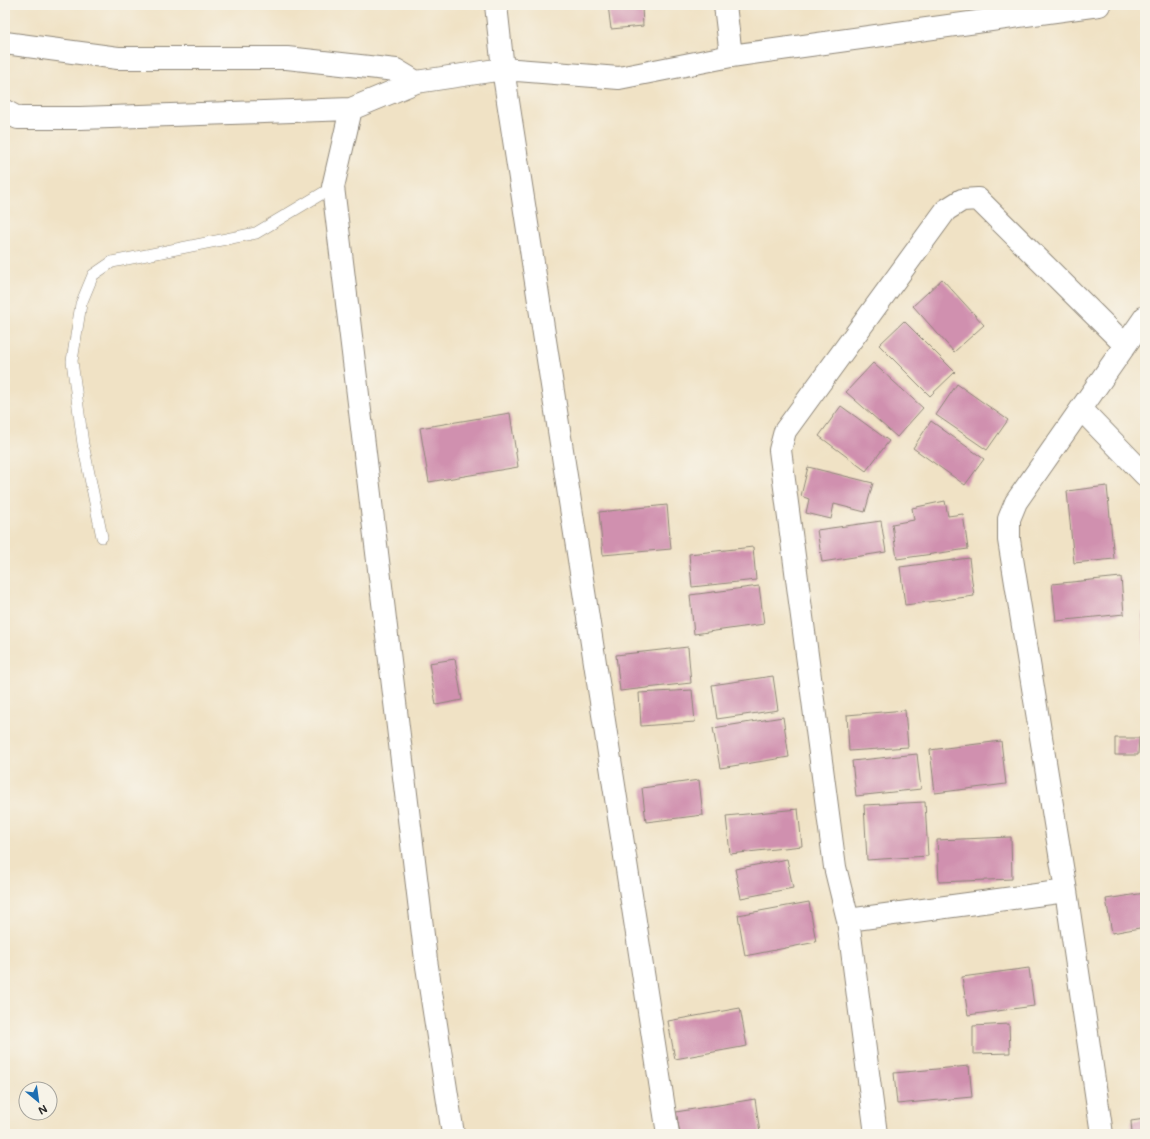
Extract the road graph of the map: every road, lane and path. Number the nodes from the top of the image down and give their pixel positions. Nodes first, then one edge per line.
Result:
1 (496, 5) edge
2 (725, 5) edge
3 (1099, 5) edge
4 (968, 13) edge
5 (5, 43) edge
6 (731, 56) junction
7 (503, 68) junction
8 (416, 82) junction
9 (351, 109) junction
10 (5, 111) edge
11 (333, 187) junction
12 (1145, 318) edge
13 (1125, 345) junction
14 (1081, 409) junction
15 (1145, 475) edge
16 (102, 537) dead end
17 (1066, 891) junction
18 (848, 920) junction
19 (453, 1134) edge
20 (668, 1134) edge
21 (876, 1134) edge
22 (1102, 1134) edge

1 - 7 street
2 - 6 street
3 - 4 street
4 - 6 street
5 - 8 street
6 - 7 street
7 - 8 street
7 - 20 street
8 - 9 street
9 - 10 street
9 - 11 street
11 - 16 lane
11 - 19 street
12 - 13 street
13 - 14 street
13 - 18 street
14 - 15 street
14 - 17 street
17 - 18 street
17 - 22 street
18 - 21 street

